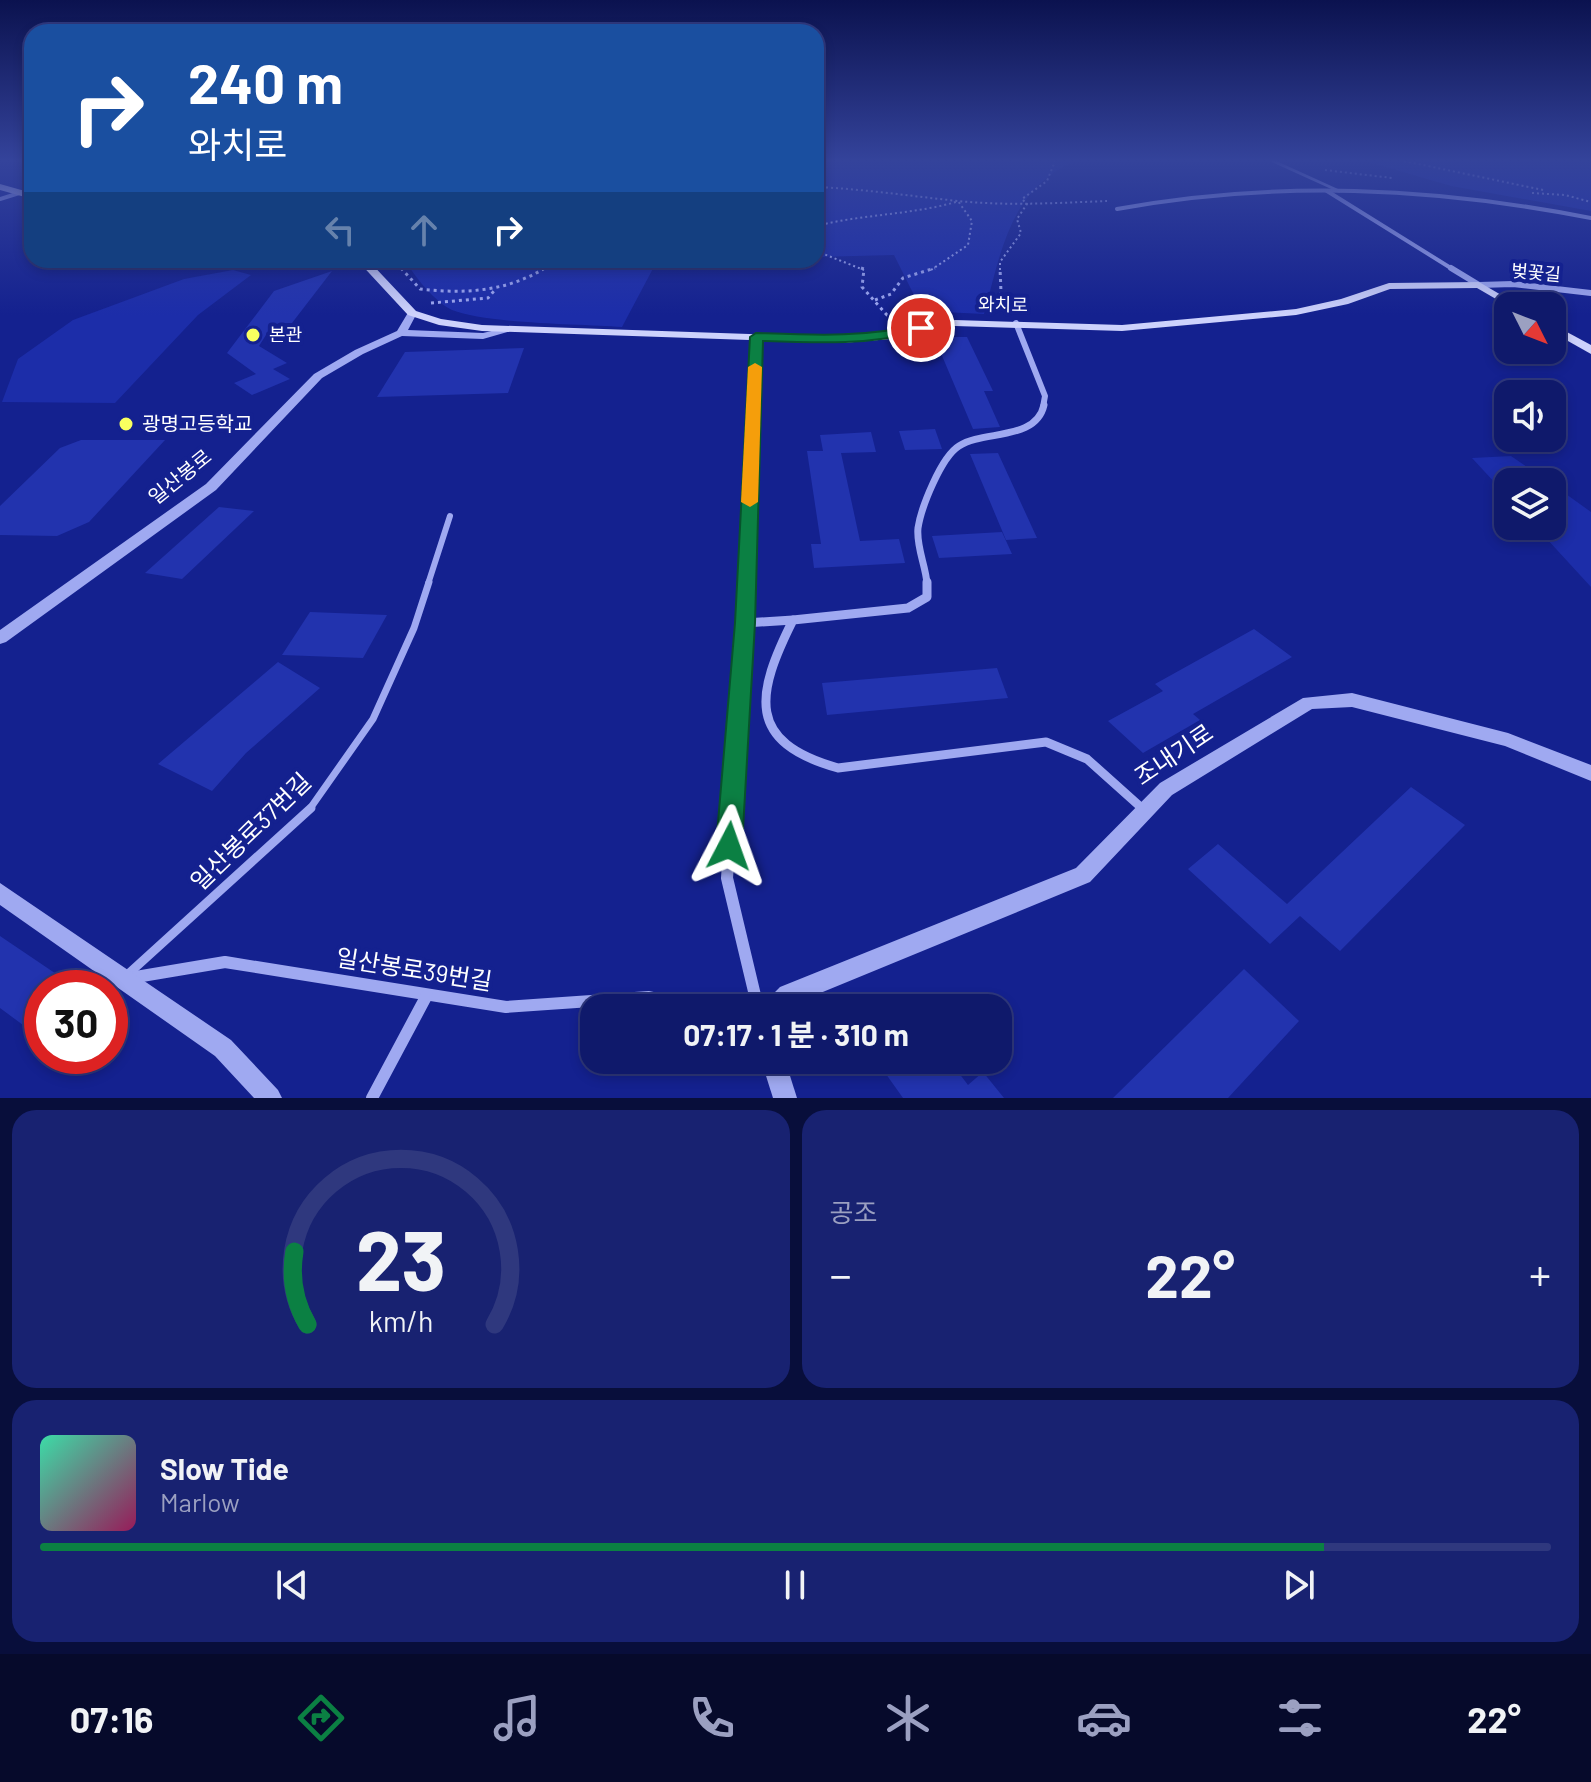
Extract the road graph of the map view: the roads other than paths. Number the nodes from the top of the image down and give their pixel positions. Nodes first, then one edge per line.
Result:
1 (1361, 212) edge
2 (1559, 212) edge
3 (1591, 218) edge
4 (370, 268) edge
5 (1479, 285) junction
6 (1591, 293) edge
7 (1494, 294) edge
8 (412, 313) junction
9 (1016, 323) junction
10 (513, 329) junction
11 (401, 333) junction
12 (1566, 335) edge
13 (756, 337) junction
14 (1591, 350) edge
15 (450, 516) dead end
16 (793, 620) junction
17 (745, 623) junction
18 (0, 638) edge
19 (1591, 773) edge
20 (1144, 810) junction
21 (0, 893) edge
22 (110, 970) edge
23 (128, 974) edge
24 (128, 978) edge
25 (128, 982) edge
26 (755, 994) edge
27 (790, 994) edge
28 (427, 995) junction
29 (580, 1002) edge
30 (777, 1074) edge
31 (270, 1098) edge
32 (372, 1098) edge
33 (785, 1098) edge

1 - 5 street
2 - 3 street
4 - 8 main road
5 - 6 street, 벚꽃길
5 - 7 main road
5 - 9 main road, 와치로
8 - 10 main road, 와치로
8 - 11 street
9 - 13 main road, 와치로
9 - 16 street
10 - 11 street
10 - 13 main road, 와치로
11 - 18 street, 일산봉로
12 - 14 main road
13 - 17 street
15 - 23 lane, 일산봉로37번길
16 - 17 street
16 - 20 street
17 - 26 street
19 - 20 street, 조내기로
20 - 27 street, 조내기로
21 - 22 street
24 - 28 street, 일산봉로39번길
25 - 31 street
28 - 29 street, 일산봉로39번길
28 - 32 street
30 - 33 street

